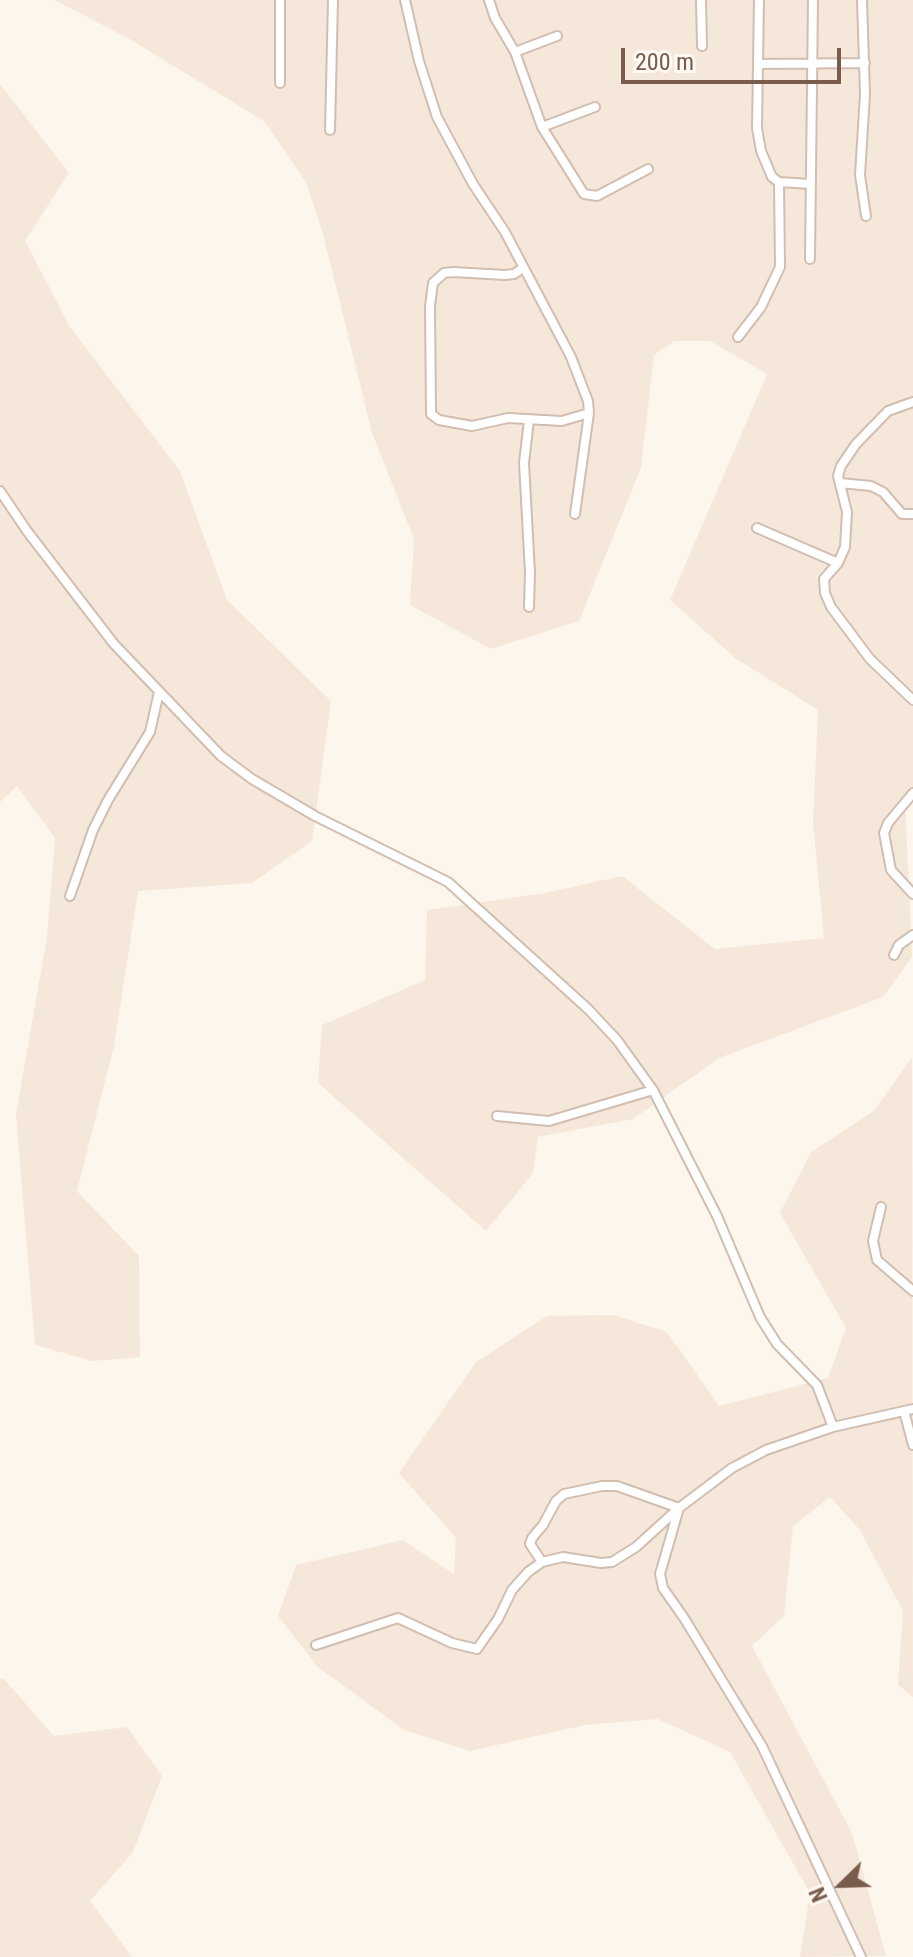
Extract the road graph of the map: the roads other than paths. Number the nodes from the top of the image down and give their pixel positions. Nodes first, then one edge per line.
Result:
1 (280, 0) edge
2 (333, 0) edge
3 (405, 0) edge
4 (489, 0) edge
5 (701, 0) edge
6 (759, 0) edge
7 (813, 0) edge
8 (862, 0) edge
9 (557, 36) dead end
10 (702, 46) dead end
11 (515, 52) junction
12 (865, 63) junction
13 (758, 64) junction
14 (812, 65) junction
15 (280, 83) dead end
16 (595, 107) dead end
17 (542, 127) junction
18 (330, 130) dead end
19 (648, 169) dead end
20 (779, 182) junction
21 (810, 184) junction
22 (866, 216) dead end
23 (810, 259) dead end
24 (523, 268) junction
25 (738, 337) dead end
26 (913, 402) edge
27 (589, 413) junction
28 (529, 420) junction
29 (840, 483) junction
30 (0, 491) edge
31 (575, 514) dead end
32 (912, 516) edge
33 (757, 528) dead end
34 (838, 563) junction
35 (529, 607) dead end
36 (159, 692) junction
37 (913, 700) edge
38 (913, 793) edge
39 (913, 894) edge
40 (70, 896) dead end
41 (913, 935) edge
42 (894, 955) dead end
43 (653, 1090) junction
44 (497, 1116) dead end
45 (881, 1207) dead end
46 (913, 1291) edge
47 (908, 1410) edge
48 (833, 1427) junction
49 (913, 1445) edge
50 (679, 1508) junction
51 (542, 1562) junction
52 (316, 1645) dead end
53 (861, 1957) edge

1 - 15 street
2 - 18 street
3 - 24 street
4 - 11 street
5 - 10 street
6 - 13 street
7 - 14 street
8 - 12 street
9 - 11 street
11 - 17 street
12 - 14 street
12 - 22 street
13 - 14 street
13 - 20 street
14 - 21 street
16 - 17 street
17 - 19 street
20 - 21 street
20 - 25 street
21 - 23 street
24 - 27 street
24 - 28 street
26 - 29 street
27 - 28 street
27 - 31 street
28 - 35 street
29 - 32 street
29 - 34 street
30 - 36 street
33 - 34 street
34 - 37 street
36 - 40 street
36 - 43 street
38 - 39 street
41 - 42 street
43 - 44 street
43 - 48 street
45 - 46 street
47 - 48 street
47 - 49 street
48 - 50 street
50 - 51 street
50 - 51 street
50 - 53 street
51 - 52 street

